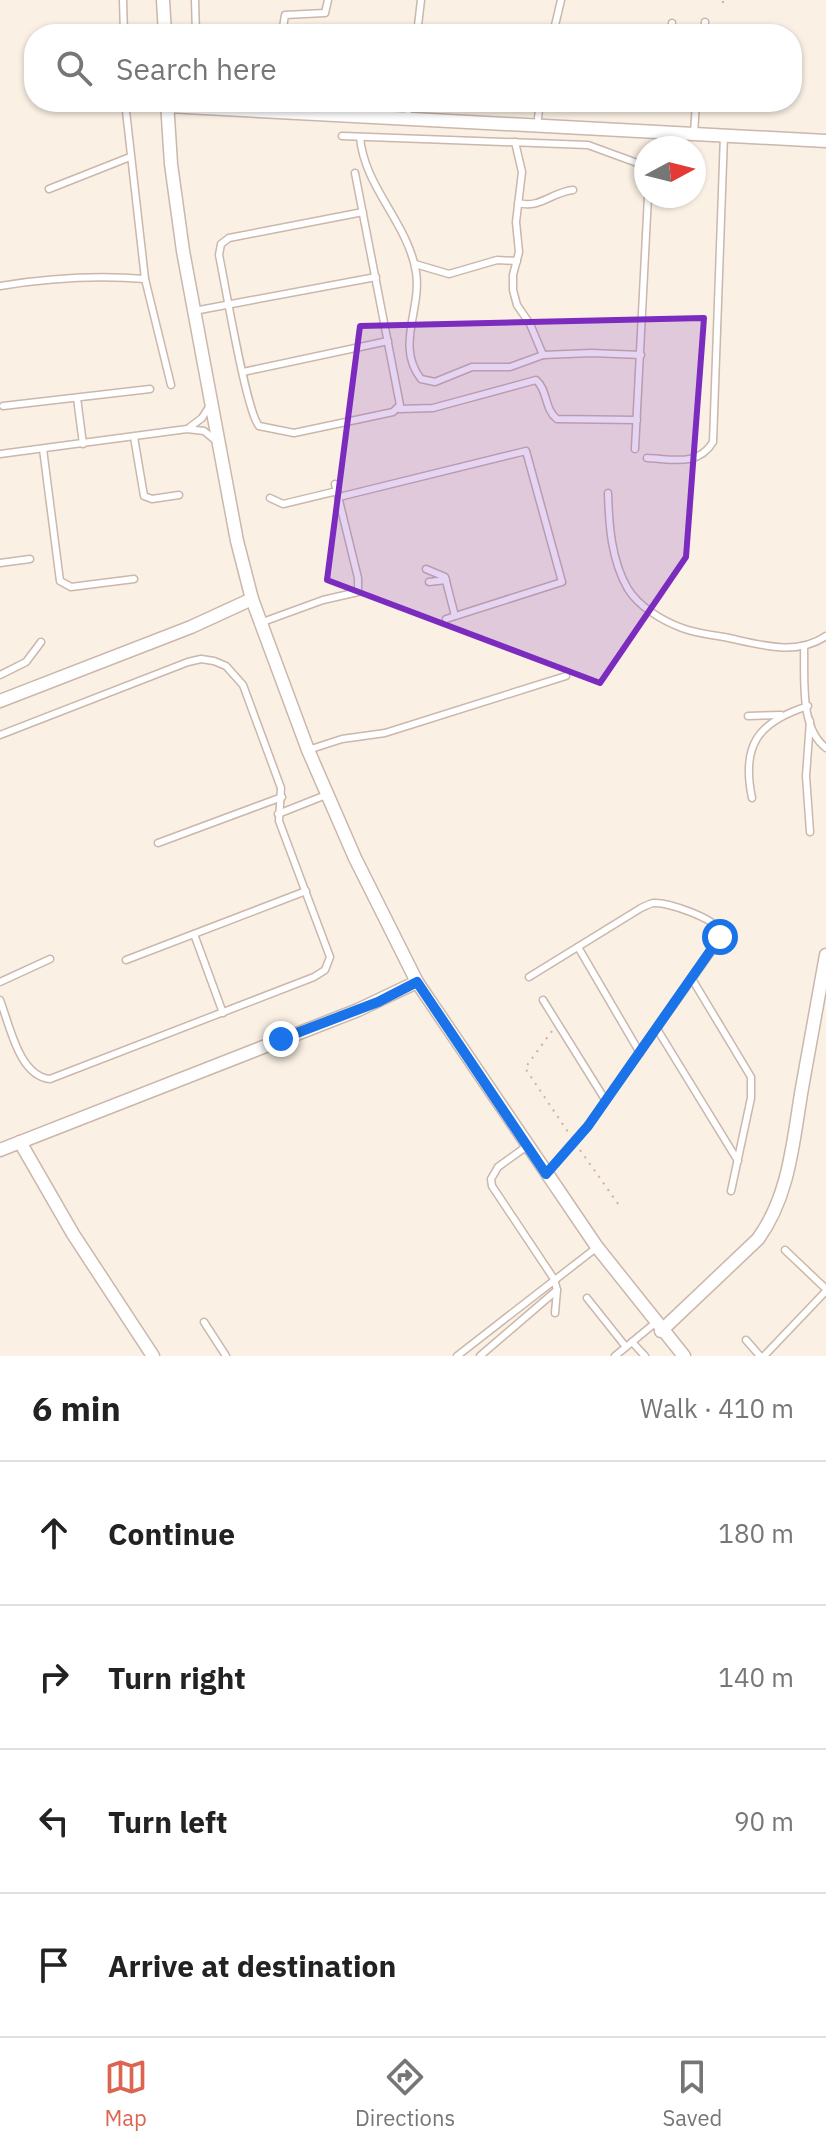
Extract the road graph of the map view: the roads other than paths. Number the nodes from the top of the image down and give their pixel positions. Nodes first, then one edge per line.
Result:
1 (123, 0) edge
2 (163, 0) edge
3 (195, 0) edge
4 (328, 0) edge
5 (421, 0) edge
6 (561, 0) edge
7 (124, 24) edge
8 (164, 24) edge
9 (196, 24) edge
10 (284, 24) edge
11 (418, 24) edge
12 (555, 24) edge
13 (126, 112) edge
14 (168, 112) edge
15 (326, 112) edge
16 (408, 112) edge
17 (539, 112) edge
18 (695, 112) edge
19 (407, 119) junction
20 (537, 126) junction
21 (694, 134) junction
22 (724, 135) junction
23 (342, 136) dead end
24 (360, 137) junction
25 (826, 141) edge
26 (515, 142) junction
27 (130, 157) junction
28 (634, 162) edge
29 (355, 173) dead end
30 (49, 189) dead end
31 (573, 190) dead end
32 (518, 203) junction
33 (647, 208) edge
34 (363, 212) junction
35 (517, 261) junction
36 (415, 264) junction
37 (376, 277) junction
38 (145, 279) junction
39 (0, 286) edge
40 (229, 305) junction
41 (194, 311) junction
42 (388, 341) junction
43 (543, 355) junction
44 (641, 355) junction
45 (243, 372) junction
46 (171, 385) dead end
47 (150, 389) dead end
48 (77, 398) junction
49 (211, 402) junction
50 (3, 406) dead end
51 (399, 409) junction
52 (637, 420) junction
53 (187, 429) junction
54 (134, 437) junction
55 (218, 443) junction
56 (83, 444) junction
57 (43, 449) junction
58 (635, 449) dead end
59 (0, 454) edge
60 (647, 458) dead end
61 (337, 491) junction
62 (608, 493) dead end
63 (179, 495) dead end
64 (270, 498) dead end
65 (30, 559) dead end
66 (0, 563) edge
67 (426, 569) dead end
68 (134, 579) dead end
69 (446, 580) junction
70 (429, 582) dead end
71 (252, 599) junction
72 (455, 616) junction
73 (446, 619) dead end
74 (260, 623) junction
75 (826, 636) edge
76 (41, 642) dead end
77 (804, 646) junction
78 (0, 675) edge
79 (566, 676) dead end
80 (0, 701) edge
81 (808, 706) junction
82 (781, 715) junction
83 (748, 716) dead end
84 (810, 721) junction
85 (0, 735) edge
86 (826, 748) edge
87 (308, 750) junction
88 (326, 795) junction
89 (282, 797) junction
90 (752, 798) dead end
91 (278, 814) junction
92 (810, 832) dead end
93 (158, 843) dead end
94 (306, 891) junction
95 (194, 934) junction
96 (578, 947) junction
97 (826, 955) edge
98 (50, 959) dead end
99 (126, 960) dead end
100 (529, 977) dead end
101 (692, 979) junction
102 (0, 982) edge
103 (417, 982) junction
104 (0, 1000) edge
105 (543, 1000) dead end
106 (223, 1013) junction
107 (657, 1029) junction
108 (640, 1053) junction
109 (606, 1101) junction
110 (20, 1142) junction
111 (527, 1146) junction
112 (0, 1150) edge
113 (738, 1161) junction
114 (546, 1174) junction
115 (731, 1191) dead end
116 (597, 1247) junction
117 (785, 1250) dead end
118 (554, 1279) junction
119 (557, 1290) junction
120 (826, 1290) edge
121 (587, 1298) dead end
122 (555, 1313) dead end
123 (204, 1322) dead end
124 (658, 1327) junction
125 (746, 1340) dead end
126 (629, 1344) junction
127 (153, 1356) edge
128 (226, 1356) edge
129 (457, 1356) edge
130 (480, 1356) edge
131 (615, 1356) edge
132 (645, 1356) edge
133 (684, 1356) edge
134 (762, 1356) edge

1 - 7 lane
2 - 8 street
3 - 9 lane
4 - 10 lane
5 - 11 lane
6 - 12 lane
13 - 27 lane
14 - 41 street
15 - 19 street
16 - 19 lane
17 - 20 lane
18 - 21 lane
19 - 20 street
20 - 21 street
21 - 22 street
22 - 25 street
22 - 60 lane
23 - 24 lane
24 - 26 lane
24 - 36 lane
26 - 28 lane
26 - 32 lane
27 - 30 lane
27 - 38 lane
29 - 34 lane
31 - 32 lane
32 - 35 lane
33 - 44 lane
34 - 37 lane
34 - 40 lane
35 - 36 lane
35 - 43 lane
36 - 43 lane
37 - 40 lane
37 - 42 lane
38 - 39 lane
38 - 46 lane
40 - 41 lane
40 - 45 lane
41 - 49 street
42 - 45 lane
42 - 51 lane
43 - 44 lane
44 - 52 lane
45 - 51 lane
47 - 48 lane
48 - 50 lane
48 - 56 lane
49 - 53 lane
49 - 55 street
51 - 52 lane
52 - 58 lane
53 - 54 lane
53 - 55 lane
54 - 56 lane
54 - 63 lane
55 - 71 street
56 - 57 lane
57 - 59 lane
57 - 68 lane
61 - 64 lane
61 - 72 lane
61 - 74 lane
62 - 77 lane
65 - 66 lane
67 - 69 lane
69 - 70 lane
69 - 72 lane
71 - 74 street
71 - 80 street
72 - 73 lane
74 - 87 street
75 - 77 lane
76 - 78 lane
77 - 81 lane
79 - 87 lane
81 - 82 lane
81 - 84 lane
82 - 83 lane
82 - 90 lane
84 - 86 lane
84 - 92 lane
85 - 89 lane
87 - 88 street
88 - 91 lane
88 - 103 street
89 - 91 lane
89 - 93 lane
91 - 94 lane
94 - 95 lane
94 - 106 lane
95 - 99 lane
95 - 106 lane
96 - 100 lane
96 - 101 lane
96 - 108 lane
97 - 124 street
98 - 102 lane
101 - 107 lane
101 - 113 lane
103 - 110 street
103 - 111 street
104 - 106 lane
105 - 109 lane
107 - 108 lane
107 - 113 lane
108 - 109 lane
109 - 114 lane
110 - 112 street
110 - 127 street
111 - 114 street
111 - 118 lane
113 - 115 lane
114 - 116 street
116 - 118 lane
116 - 124 street
117 - 120 lane
118 - 119 lane
118 - 129 lane
119 - 122 lane
119 - 130 lane
120 - 134 lane
121 - 126 lane
123 - 128 lane
124 - 126 lane
124 - 133 street
125 - 134 lane
126 - 131 lane
126 - 132 lane

